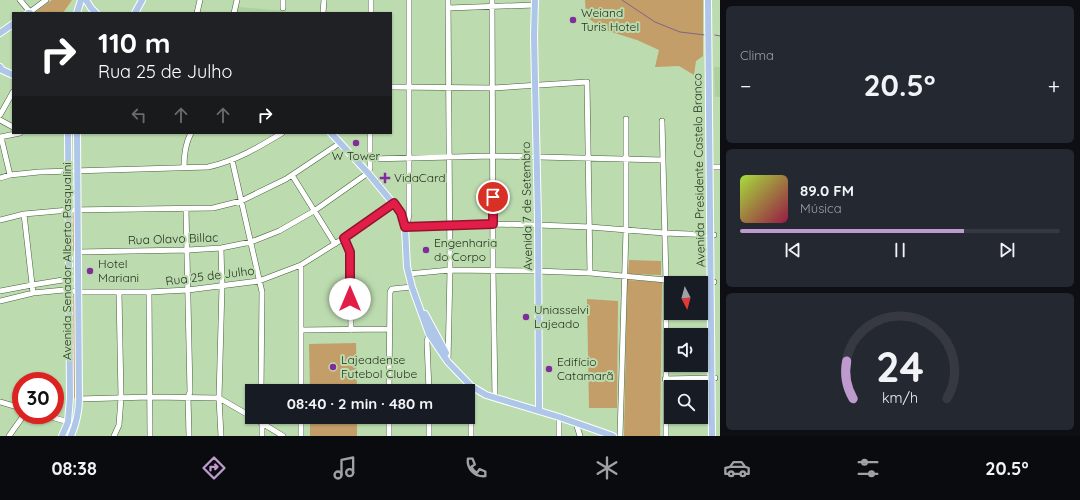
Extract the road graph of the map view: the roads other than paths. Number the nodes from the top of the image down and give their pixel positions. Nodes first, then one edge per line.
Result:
1 (20, 0) edge
2 (46, 0) edge
3 (142, 0) edge
4 (200, 0) edge
5 (237, 0) edge
6 (283, 0) edge
7 (324, 0) edge
8 (371, 0) edge
9 (409, 0) edge
10 (448, 0) edge
11 (708, 0) edge
12 (711, 0) edge
13 (533, 2) edge
14 (492, 3) edge
15 (81, 5) edge
16 (283, 8) dead end
17 (448, 8) junction
18 (28, 12) edge
19 (30, 12) edge
20 (95, 12) edge
21 (136, 12) edge
22 (197, 12) edge
23 (234, 12) edge
24 (323, 12) edge
25 (371, 12) edge
26 (12, 25) edge
27 (0, 33) edge
28 (0, 67) edge
29 (12, 75) edge
30 (534, 85) junction
31 (392, 87) edge
32 (409, 88) junction
33 (449, 88) junction
34 (493, 88) junction
35 (711, 92) junction
36 (12, 94) edge
37 (0, 115) edge
38 (626, 119) dead end
39 (0, 120) edge
40 (662, 121) dead end
41 (12, 129) edge
42 (12, 133) edge
43 (68, 134) edge
44 (77, 134) edge
45 (190, 134) edge
46 (280, 134) edge
47 (332, 134) edge
48 (370, 134) edge
49 (0, 137) edge
50 (340, 143) junction
51 (449, 156) junction
52 (493, 156) junction
53 (535, 156) junction
54 (589, 157) junction
55 (408, 158) junction
56 (627, 158) junction
57 (370, 159) junction
58 (232, 160) junction
59 (663, 160) junction
60 (184, 167) junction
61 (711, 167) junction
62 (720, 168) edge
63 (68, 171) junction
64 (78, 171) junction
65 (368, 173) junction
66 (10, 175) junction
67 (292, 176) junction
68 (0, 178) edge
69 (241, 201) junction
70 (394, 203) junction
71 (186, 209) junction
72 (409, 209) junction
73 (69, 210) junction
74 (78, 210) junction
75 (314, 211) junction
76 (400, 212) junction
77 (24, 214) junction
78 (0, 220) edge
79 (493, 224) junction
80 (405, 225) junction
81 (449, 225) junction
82 (536, 225) junction
83 (590, 227) junction
84 (626, 230) junction
85 (664, 233) junction
86 (712, 235) junction
87 (344, 238) junction
88 (251, 242) junction
89 (336, 244) junction
90 (221, 248) junction
91 (188, 250) junction
92 (78, 252) junction
93 (69, 260) junction
94 (301, 265) junction
95 (450, 270) junction
96 (493, 270) junction
97 (537, 271) junction
98 (590, 273) junction
99 (408, 274) junction
100 (625, 276) junction
101 (666, 276) edge
102 (69, 279) junction
103 (664, 280) edge
104 (259, 281) junction
105 (708, 282) edge
106 (713, 282) junction
107 (32, 285) junction
108 (222, 286) junction
109 (412, 287) junction
110 (188, 290) junction
111 (0, 291) edge
112 (69, 291) junction
113 (78, 292) junction
114 (120, 292) junction
115 (149, 292) junction
116 (34, 293) junction
117 (0, 301) edge
118 (666, 320) edge
119 (389, 329) junction
120 (301, 330) junction
121 (351, 330) junction
122 (433, 335) junction
123 (449, 360) junction
124 (713, 378) junction
125 (665, 379) junction
126 (261, 384) edge
127 (301, 384) edge
128 (389, 384) edge
129 (429, 384) edge
130 (469, 384) edge
131 (475, 388) edge
132 (150, 397) junction
133 (188, 397) junction
134 (121, 398) junction
135 (219, 398) junction
136 (495, 398) junction
137 (79, 399) junction
138 (0, 402) edge
139 (12, 405) edge
140 (69, 410) junction
141 (537, 411) junction
142 (245, 413) edge
143 (559, 417) junction
144 (64, 421) edge
145 (68, 422) junction
146 (576, 423) junction
147 (18, 424) edge
148 (262, 424) edge
149 (267, 424) edge
150 (301, 424) edge
151 (389, 424) edge
152 (429, 424) edge
153 (471, 424) edge
154 (9, 436) edge
155 (62, 436) edge
156 (70, 436) edge
157 (114, 436) edge
158 (150, 436) edge
159 (189, 436) edge
160 (221, 436) edge
161 (262, 436) edge
162 (283, 436) edge
163 (301, 436) edge
164 (390, 436) edge
165 (429, 436) edge
166 (471, 436) edge
167 (559, 436) edge
168 (580, 436) edge
169 (613, 436) edge
170 (620, 436) edge
171 (666, 436) edge
172 (712, 436) edge
173 (716, 436) edge

1 - 18 street
2 - 19 street
3 - 21 main road
4 - 22 street
5 - 23 street
6 - 16 street
7 - 24 street
8 - 25 street
9 - 32 street
10 - 17 street
11 - 35 main road, Avenida Presidente Castelo Branco
12 - 35 main road, Avenida Presidente Castelo Branco
13 - 14 street
13 - 30 main road, Avenida 7 de Setembro
14 - 17 street
14 - 34 street
15 - 20 main road
17 - 33 street
26 - 27 main road
28 - 29 main road
30 - 34 street
30 - 53 main road, Avenida 7 de Setembro
30 - 54 street
31 - 32 street
32 - 33 street
32 - 55 street
33 - 34 street
33 - 51 street
34 - 52 street
35 - 61 main road, Avenida Presidente Castelo Branco
36 - 37 street
38 - 56 street
39 - 41 street
40 - 59 street
42 - 49 street
43 - 63 main road, Avenida Senador Alberto Pasqualini
44 - 64 main road, Avenida Senador Alberto Pasqualini
45 - 60 street
46 - 58 street
47 - 50 main road
48 - 57 street
49 - 66 street
50 - 65 main road
50 - 67 street
51 - 52 street
51 - 55 street
51 - 81 street
52 - 53 street
52 - 79 street
53 - 54 street
53 - 82 main road, Avenida 7 de Setembro
54 - 56 street
54 - 83 street
55 - 57 street
55 - 72 street
56 - 59 street
56 - 84 street
57 - 65 street
58 - 60 street
58 - 69 street
59 - 85 street
60 - 64 street
61 - 62 street
61 - 86 main road, Avenida Presidente Castelo Branco
63 - 64 street
63 - 66 street
63 - 73 main road, Avenida Senador Alberto Pasqualini
64 - 74 main road, Avenida Senador Alberto Pasqualini
65 - 70 main road
65 - 75 street, Rua Olavo Billac
66 - 68 street
67 - 69 street
67 - 75 street
69 - 71 street
69 - 88 street
70 - 76 main road
70 - 87 street, Rua 25 de Julho
71 - 74 street
71 - 91 street
72 - 76 street
72 - 80 street
73 - 74 street
73 - 77 street
73 - 93 main road, Avenida Senador Alberto Pasqualini
74 - 92 main road, Avenida Senador Alberto Pasqualini
75 - 88 street, Rua Olavo Billac
75 - 89 street
76 - 80 main road
77 - 78 street
77 - 107 street
79 - 81 street
79 - 82 street
79 - 96 street
80 - 81 street
80 - 99 main road
81 - 95 street
82 - 83 street
82 - 97 main road, Avenida 7 de Setembro
83 - 84 street
83 - 98 street
84 - 85 street
84 - 100 street
85 - 86 street
85 - 101 street
86 - 106 main road, Avenida Presidente Castelo Branco
87 - 89 street, Rua 25 de Julho
87 - 121 street
88 - 90 street, Rua Olavo Billac
88 - 104 street
89 - 94 street, Rua 25 de Julho
90 - 91 street, Rua Olavo Billac
90 - 108 street
91 - 92 street, Rua Olavo Billac
91 - 110 street
92 - 93 main road
92 - 113 main road, Avenida Senador Alberto Pasqualini
93 - 102 main road, Avenida Senador Alberto Pasqualini
94 - 104 street, Rua 25 de Julho
94 - 120 street
95 - 96 street
95 - 99 street
95 - 123 street
96 - 97 street
96 - 136 street
97 - 98 street
97 - 141 main road, Avenida 7 de Setembro
98 - 100 street
99 - 109 main road
100 - 103 street
100 - 170 street
102 - 107 street
102 - 112 main road, Avenida Senador Alberto Pasqualini
104 - 108 street, Rua 25 de Julho
104 - 126 street
105 - 106 street
106 - 124 main road, Avenida Presidente Castelo Branco
107 - 111 street
107 - 116 street
108 - 110 street, Rua 25 de Julho
108 - 135 street
109 - 119 street
109 - 122 main road
110 - 115 street, Rua 25 de Julho
110 - 133 street
112 - 113 street, Rua 25 de Julho
112 - 116 street, Rua 25 de Julho
112 - 140 main road, Avenida Senador Alberto Pasqualini
113 - 114 street, Rua 25 de Julho
113 - 137 main road, Avenida Senador Alberto Pasqualini
114 - 115 street, Rua 25 de Julho
114 - 134 street
115 - 132 street
116 - 117 street, Rua 25 de Julho
118 - 125 street
119 - 121 street
119 - 128 street
120 - 121 street
120 - 127 street
122 - 123 main road
122 - 129 street
123 - 130 main road
124 - 125 street
124 - 172 main road, Avenida Presidente Castelo Branco
124 - 173 main road, Avenida Presidente Castelo Branco
125 - 171 street
131 - 136 main road
132 - 133 street
132 - 134 street
132 - 158 street
133 - 135 street
133 - 159 street
134 - 137 street
134 - 157 street
135 - 142 street
135 - 160 street
136 - 141 main road
137 - 140 main road
137 - 156 main road, Avenida Senador Alberto Pasqualini
138 - 139 street
140 - 145 main road, Avenida Senador Alberto Pasqualini
141 - 143 main road
143 - 146 main road
143 - 167 street
144 - 145 street
145 - 155 main road, Avenida Senador Alberto Pasqualini
145 - 156 main road
146 - 168 street
146 - 169 main road
147 - 154 street
148 - 161 street
149 - 162 street
150 - 163 street
151 - 164 street
152 - 165 street
153 - 166 street

